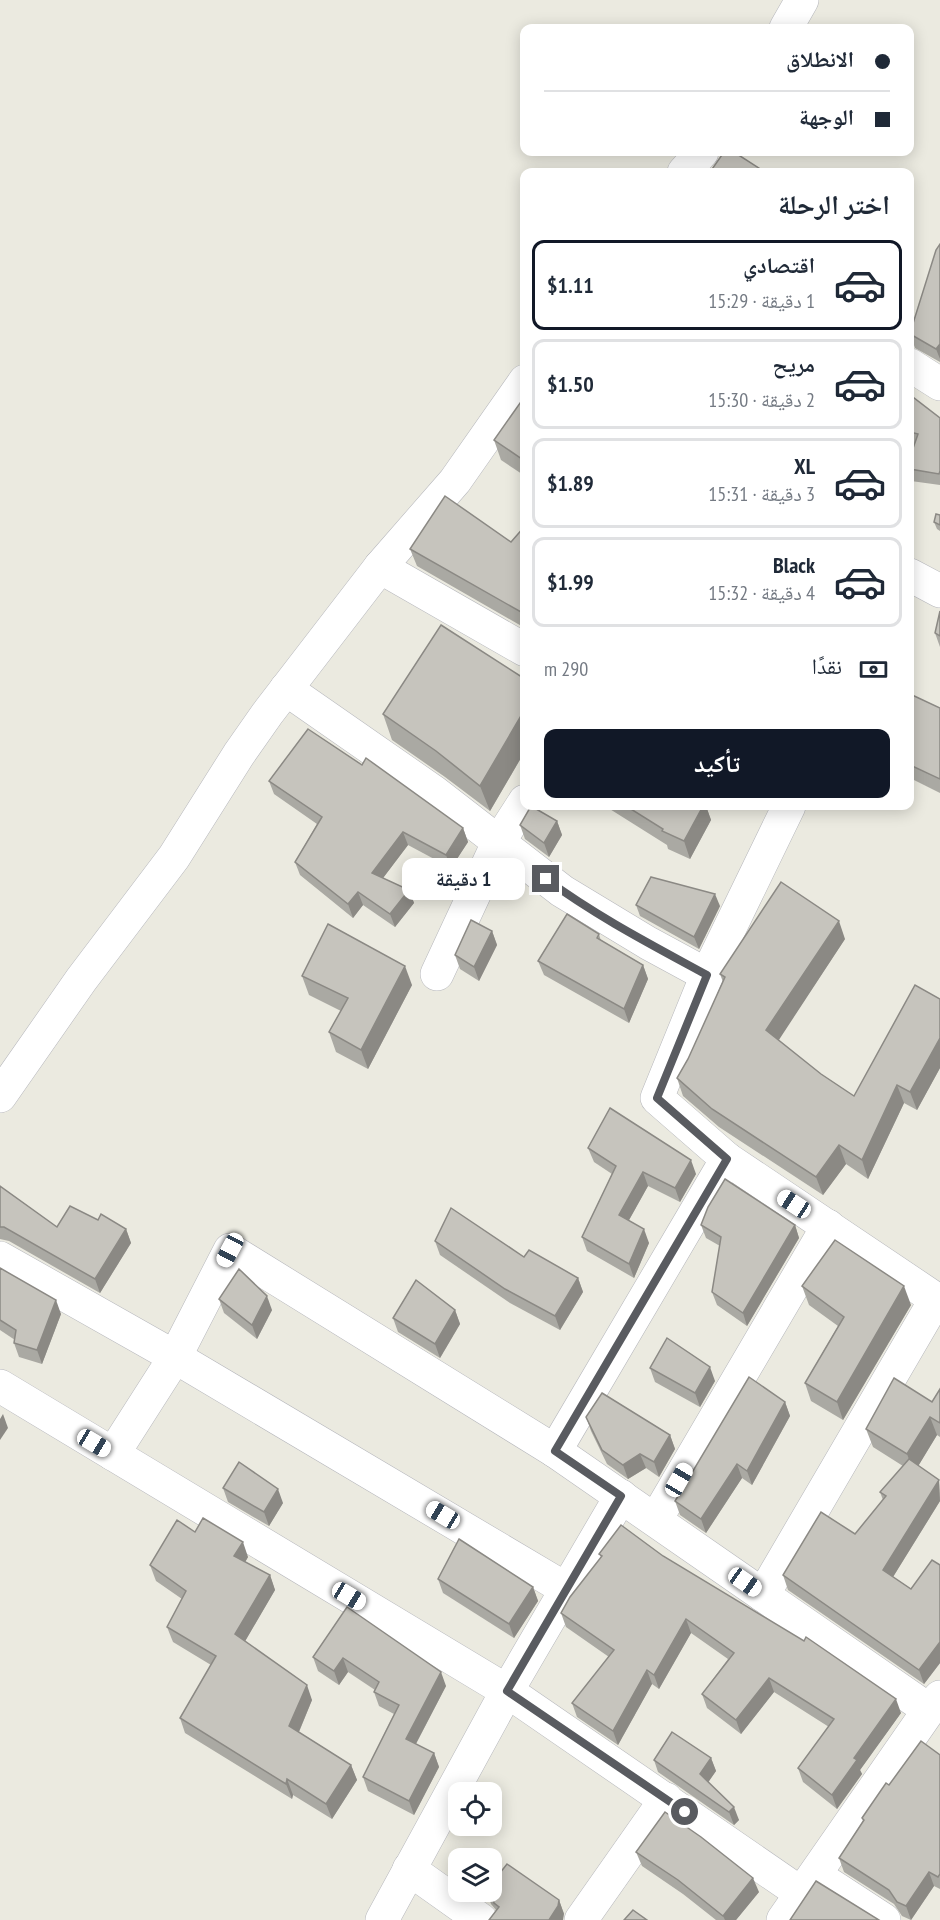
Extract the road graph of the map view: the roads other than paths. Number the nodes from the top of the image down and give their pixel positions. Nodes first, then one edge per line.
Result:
1 (802, 0) edge
2 (788, 24) edge
3 (698, 156) edge
4 (688, 168) edge
5 (914, 368) edge
6 (940, 384) edge
7 (520, 388) edge
8 (380, 567) junction
9 (914, 577) edge
10 (940, 591) edge
11 (520, 647) edge
12 (286, 689) junction
13 (520, 809) edge
14 (781, 810) edge
15 (498, 843) junction
16 (437, 974) dead end
17 (707, 975) junction
18 (0, 1096) edge
19 (727, 1159) junction
20 (828, 1226) junction
21 (0, 1258) edge
22 (938, 1300) edge
23 (175, 1357) junction
24 (0, 1386) edge
25 (555, 1451) junction
26 (113, 1454) junction
27 (621, 1496) junction
28 (656, 1520) junction
29 (566, 1588) junction
30 (763, 1595) junction
31 (507, 1691) junction
32 (934, 1703) edge
33 (666, 1799) junction
34 (410, 1869) junction
35 (808, 1884) junction
36 (382, 1920) edge
37 (481, 1920) edge
38 (581, 1920) edge
39 (783, 1920) edge
40 (884, 1920) edge

1 - 2 street
3 - 4 street
5 - 6 street
7 - 8 street
8 - 11 street
8 - 12 street
9 - 10 street
12 - 15 street
12 - 18 street
13 - 15 street
14 - 17 street
15 - 16 street
15 - 17 street
17 - 19 street
19 - 20 street
19 - 25 street
20 - 22 street
20 - 28 street
21 - 23 street
22 - 30 street
23 - 25 street
23 - 26 street
23 - 29 street
24 - 26 street
25 - 27 street
26 - 31 street
27 - 28 street
27 - 29 street
28 - 30 street
29 - 31 street
30 - 32 street
31 - 33 street
31 - 34 street
32 - 35 street
33 - 35 street
33 - 38 street
34 - 36 street
34 - 37 street
35 - 39 street
35 - 40 street

